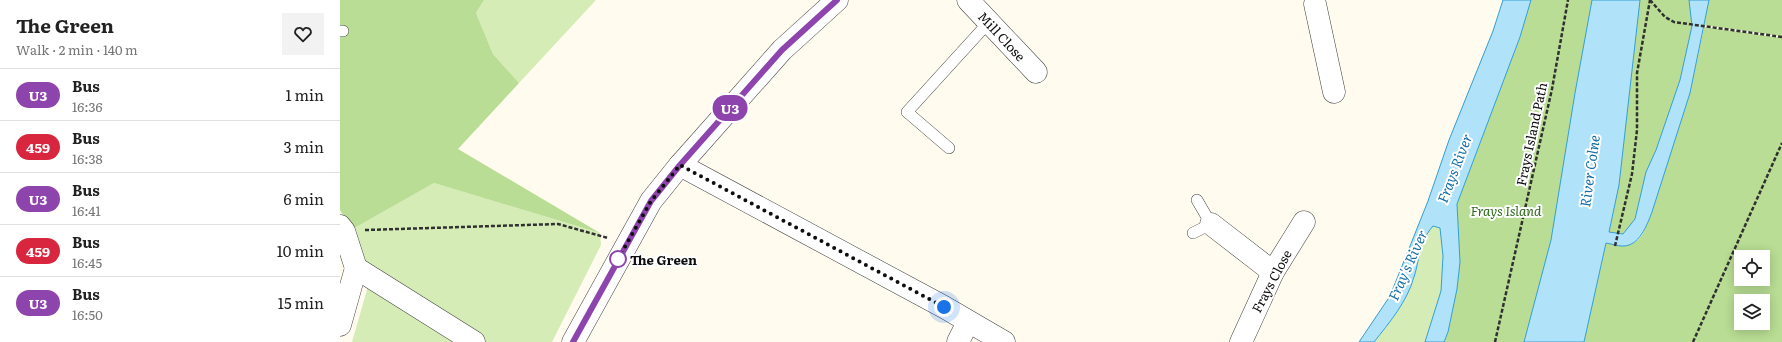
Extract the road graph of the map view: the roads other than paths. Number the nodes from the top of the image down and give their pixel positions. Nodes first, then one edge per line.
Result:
1 (837, 0) edge
2 (968, 0) edge
3 (1314, 1) edge
4 (989, 22) junction
5 (1036, 72) dead end
6 (1334, 92) dead end
7 (949, 148) dead end
8 (680, 165) junction
9 (1198, 200) dead end
10 (1304, 222) dead end
11 (342, 228) edge
12 (1202, 229) joint
13 (356, 268) junction
14 (1273, 272) junction
15 (968, 322) junction
16 (340, 325) edge
17 (474, 342) edge
18 (573, 342) edge
19 (958, 342) edge
20 (1004, 342) edge
21 (1241, 342) edge

1 - 8 street
2 - 4 street, Mill Close
3 - 6 street
4 - 5 street, Mill Close
4 - 7 lane
8 - 15 street
8 - 18 street
9 - 12 lane
10 - 14 street, Frays Close
11 - 13 street
12 - 14 street
13 - 16 street
13 - 17 street
14 - 21 street, Frays Close
15 - 19 street
15 - 20 street

